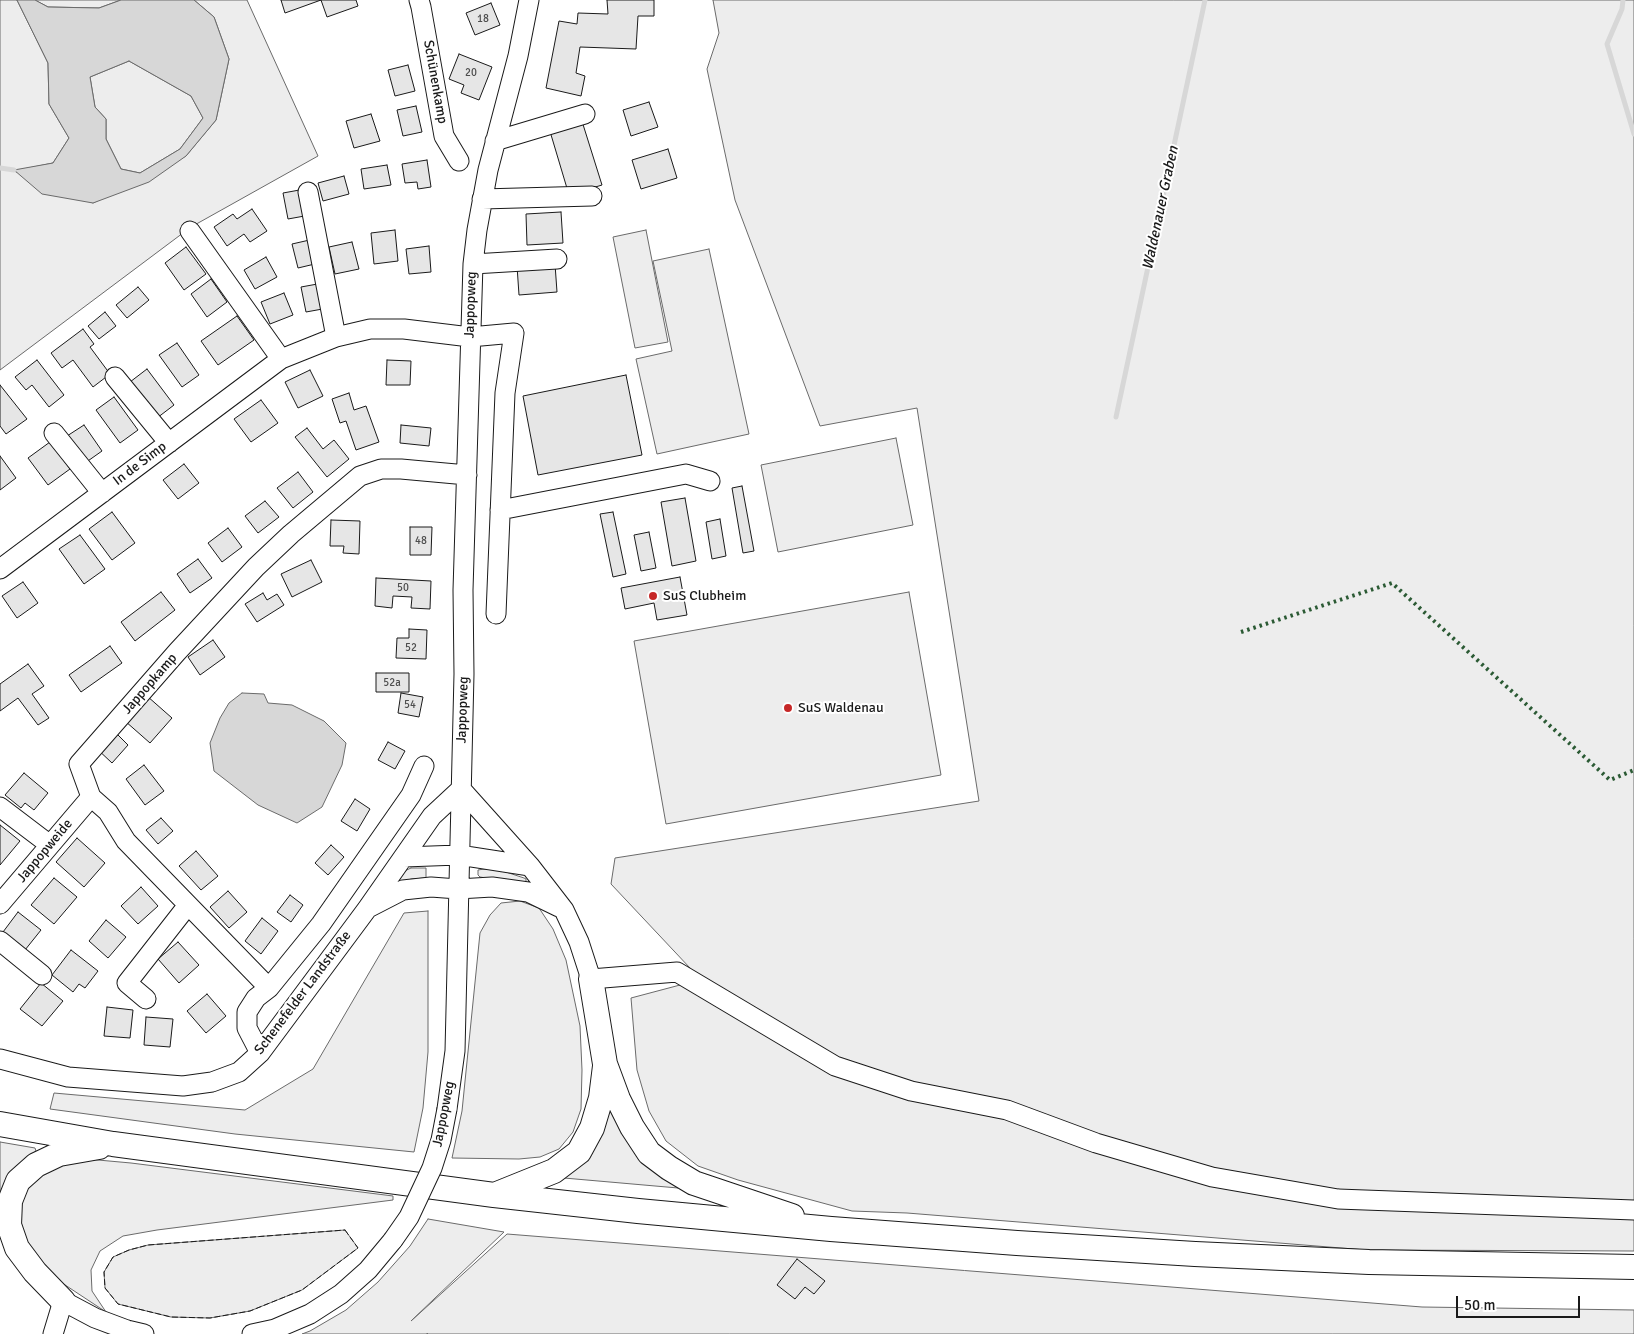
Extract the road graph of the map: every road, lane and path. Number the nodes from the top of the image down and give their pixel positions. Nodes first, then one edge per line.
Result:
1 (419, 0) edge
2 (529, 0) edge
3 (585, 114) dead end
4 (495, 141) junction
5 (459, 161) dead end
6 (308, 192) dead end
7 (592, 196) dead end
8 (482, 200) junction
9 (190, 231) dead end
10 (557, 259) dead end
11 (473, 264) junction
12 (336, 336) junction
13 (470, 337) junction
14 (281, 359) junction
15 (115, 377) dead end
16 (54, 433) dead end
17 (169, 443) junction
18 (467, 475) junction
19 (710, 481) dead end
20 (102, 493) junction
21 (500, 510) junction
22 (0, 570) edge
23 (496, 614) dead end
24 (424, 766) dead end
25 (460, 789) junction
26 (91, 797) junction
27 (0, 807) edge
28 (50, 845) junction
29 (459, 855) junction
30 (404, 857) junction
31 (530, 866) junction
32 (458, 889) junction
33 (0, 904) edge
34 (188, 905) junction
35 (367, 909) junction
36 (564, 910) junction
37 (0, 941) edge
38 (42, 975) dead end
39 (591, 979) junction
40 (269, 988) junction
41 (146, 999) dead end
42 (260, 1053) junction
43 (0, 1059) edge
44 (605, 1064) junction
45 (0, 1124) edge
46 (113, 1144) junction
47 (494, 1195) junction
48 (1634, 1210) edge
49 (831, 1228) junction
50 (0, 1244) edge
51 (1634, 1267) edge
52 (63, 1302) junction
53 (53, 1334) edge
54 (144, 1334) edge
55 (252, 1334) edge

1 - 5 street, Schünenkamp
2 - 4 street, Jappopweg
3 - 4 street
4 - 8 street, Jappopweg
6 - 12 street
7 - 8 street
8 - 11 street, Jappopweg
9 - 14 street
10 - 11 street
11 - 13 street, Jappopweg
12 - 13 street, In de Simp
12 - 14 street, In de Simp
13 - 18 street, Jappopweg
13 - 21 street, In de Simp
14 - 17 street, In de Simp
15 - 17 street
16 - 20 street
17 - 20 street, In de Simp
18 - 25 street, Jappopweg
18 - 26 street, Jappopkamp
19 - 21 street
20 - 22 street, In de Simp
21 - 23 street
24 - 40 street
25 - 29 street, Jappopweg
25 - 30 street, Schenefelder Landstraße
25 - 31 street
26 - 28 street, Jappopweide
26 - 34 street, Jappopkamp
27 - 28 street
28 - 33 street, Jappopweide
29 - 30 street
29 - 31 street
29 - 32 street, Jappopweg
30 - 35 street, Schenefelder Landstraße
31 - 36 street
32 - 35 street, Schenefelder Landstraße
32 - 36 street, Schenefelder Landstraße
32 - 55 street, Jappopweg, bridge
34 - 40 street, Jappopkamp
34 - 41 street
35 - 42 street, Schenefelder Landstraße
36 - 39 street
37 - 38 street
39 - 44 main road
39 - 48 street
40 - 42 street
42 - 43 street, Schenefelder Landstraße
44 - 47 main road
44 - 49 main road
45 - 46 main road
46 - 47 main road
46 - 52 main road
47 - 49 main road
49 - 51 main road
50 - 52 main road
52 - 53 street
52 - 54 street

